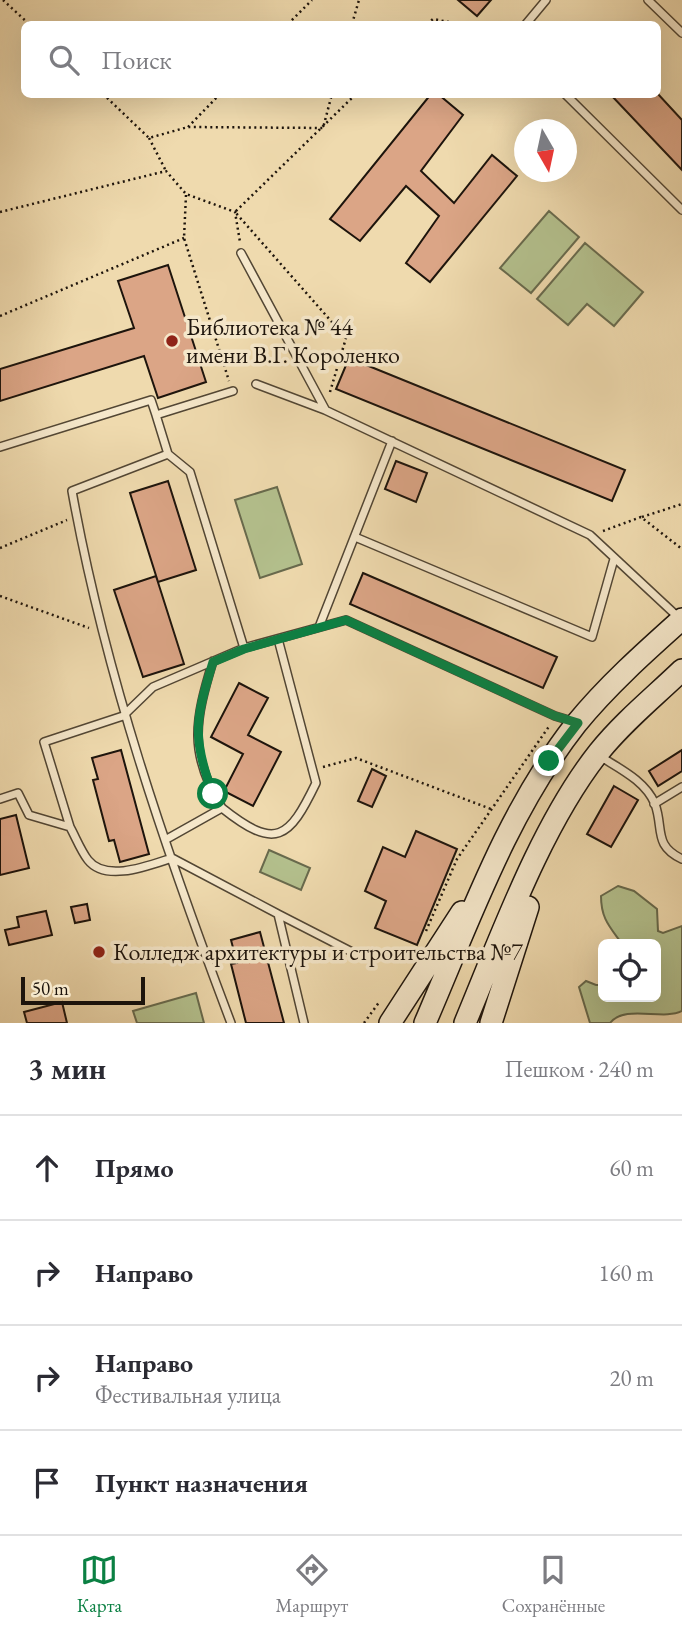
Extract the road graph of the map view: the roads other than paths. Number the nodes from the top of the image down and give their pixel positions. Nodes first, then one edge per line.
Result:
1 (546, 0) edge
2 (648, 0) edge
3 (528, 21) edge
4 (682, 33) edge
5 (569, 98) edge
6 (682, 209) edge
7 (241, 253) road end
8 (256, 384) dead end
9 (233, 391) road end
10 (325, 410) junction
11 (156, 415) junction
12 (392, 441) junction
13 (0, 447) edge
14 (169, 454) junction
15 (355, 537) junction
16 (614, 559) junction
17 (682, 619) edge
18 (319, 627) junction
19 (278, 639) junction
20 (244, 649) junction
21 (213, 662) junction
22 (682, 670) edge
23 (123, 716) junction
24 (578, 723) junction
25 (597, 754) junction
26 (682, 787) edge
27 (0, 799) edge
28 (654, 804) junction
29 (564, 807) junction
30 (222, 808) junction
31 (70, 827) junction
32 (165, 840) junction
33 (172, 858) junction
34 (682, 859) edge
35 (496, 860) junction
36 (278, 914) junction
37 (354, 953) dead end
38 (231, 1023) edge
39 (304, 1023) edge
40 (390, 1023) edge
41 (425, 1023) edge
42 (464, 1023) edge
43 (491, 1023) edge

1 - 3 lane
2 - 4 lane
5 - 6 lane
7 - 10 lane
8 - 10 lane
9 - 11 lane
10 - 12 lane
11 - 13 lane
11 - 14 lane
12 - 15 lane
12 - 16 lane
14 - 20 lane
14 - 23 lane
15 - 16 lane
15 - 18 lane
16 - 17 lane
17 - 24 main road
18 - 19 lane
18 - 24 lane
19 - 20 lane
19 - 30 lane
20 - 21 lane
21 - 23 lane
21 - 30 lane
22 - 25 main road
23 - 31 lane
23 - 32 lane
24 - 35 main road
25 - 28 lane
25 - 29 main road
26 - 28 lane
27 - 31 lane
28 - 34 lane
29 - 42 main road
29 - 43 main road
30 - 32 lane
31 - 33 lane
32 - 33 lane
33 - 36 lane
33 - 38 lane
35 - 40 main road
35 - 41 main road
36 - 37 lane
36 - 39 lane

